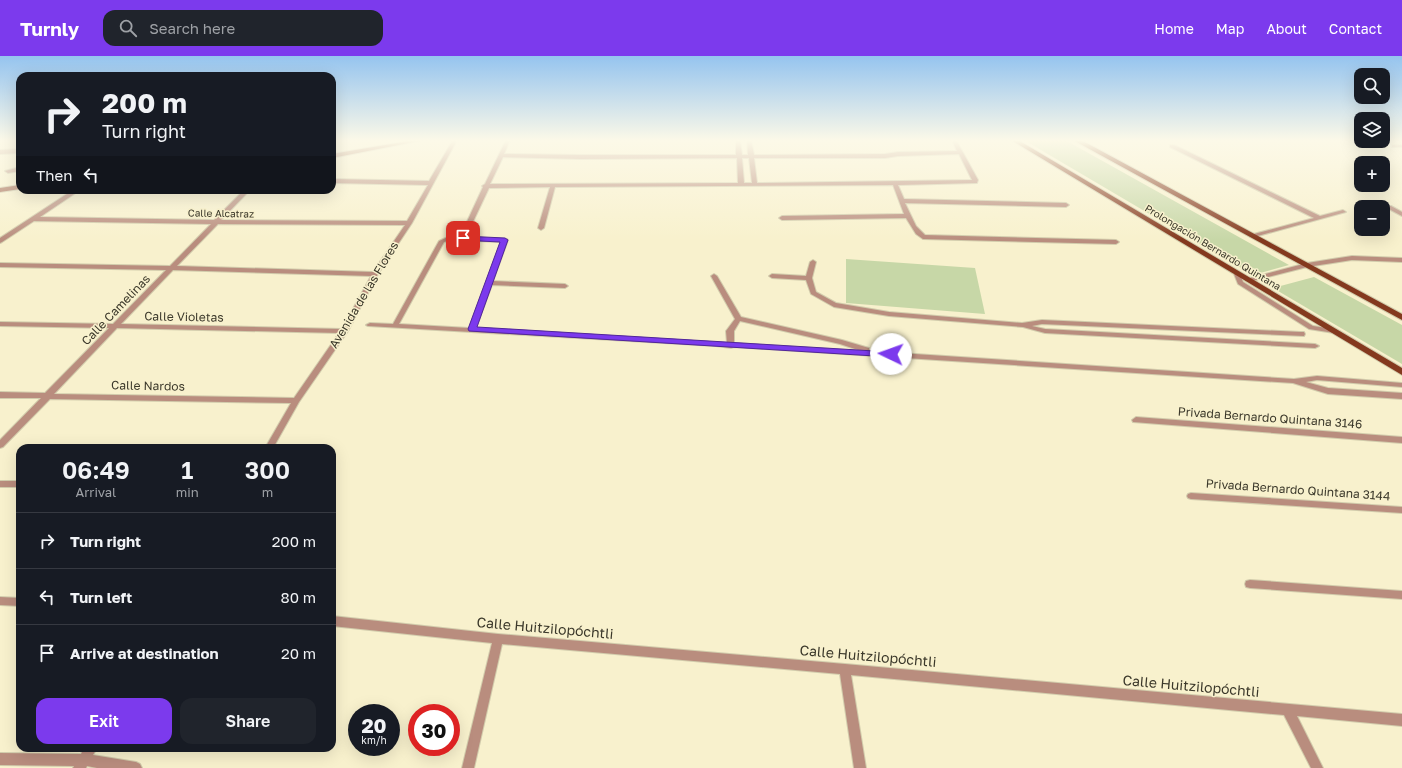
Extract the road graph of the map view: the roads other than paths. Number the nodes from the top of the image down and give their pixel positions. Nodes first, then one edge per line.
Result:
1 (436, 173) edge
2 (492, 173) edge
3 (740, 173) edge
4 (753, 173) edge
5 (972, 173) edge
6 (1069, 173) edge
7 (1137, 173) edge
8 (1228, 173) edge
9 (336, 182) edge
10 (895, 182) junction
11 (431, 183) junction
12 (16, 184) edge
13 (755, 185) junction
14 (0, 186) edge
15 (485, 186) junction
16 (553, 186) junction
17 (741, 186) junction
18 (16, 188) edge
19 (0, 190) edge
20 (71, 194) edge
21 (243, 194) edge
22 (902, 201) junction
23 (1066, 205) dead end
24 (1390, 208) edge
25 (1343, 212) dead end
26 (1402, 214) edge
27 (908, 216) junction
28 (782, 218) dead end
29 (1319, 218) junction
30 (33, 219) junction
31 (214, 222) junction
32 (408, 223) junction
33 (468, 226) dead end
34 (541, 228) dead end
35 (1252, 236) junction
36 (0, 241) edge
37 (1116, 242) dead end
38 (1402, 260) edge
39 (813, 262) dead end
40 (0, 265) edge
41 (1307, 265) junction
42 (172, 268) junction
43 (376, 274) junction
44 (1237, 274) junction
45 (714, 276) dead end
46 (772, 276) dead end
47 (809, 278) junction
48 (1248, 280) junction
49 (490, 283) junction
50 (565, 286) dead end
51 (1400, 316) edge
52 (738, 319) junction
53 (1042, 322) junction
54 (0, 324) edge
55 (370, 325) dead end
56 (1022, 325) junction
57 (115, 326) junction
58 (395, 326) junction
59 (472, 329) junction
60 (344, 331) junction
61 (1045, 331) junction
62 (1334, 331) junction
63 (1301, 334) dead end
64 (731, 346) junction
65 (1315, 346) dead end
66 (875, 354) junction
67 (1402, 372) edge
68 (1293, 381) junction
69 (1402, 385) edge
70 (0, 395) edge
71 (48, 396) junction
72 (1402, 396) edge
73 (296, 401) junction
74 (1136, 420) dead end
75 (1402, 440) edge
76 (271, 444) edge
77 (0, 445) edge
78 (0, 484) edge
79 (16, 484) edge
80 (1191, 496) dead end
81 (1402, 510) edge
82 (1250, 584) dead end
83 (1402, 595) edge
84 (0, 601) edge
85 (16, 602) edge
86 (336, 621) edge
87 (498, 639) junction
88 (845, 669) junction
89 (1288, 710) junction
90 (1402, 720) edge
91 (88, 752) edge
92 (0, 759) edge
93 (81, 764) edge
94 (136, 768) edge
95 (468, 768) edge
96 (860, 768) edge
97 (1317, 768) edge

1 - 11 street, Avenida de las Flores
2 - 15 street
3 - 17 street
4 - 13 street
5 - 10 street
6 - 44 main road, Prolongación Bernardo Quintana
7 - 35 main road
8 - 29 street
9 - 11 street
10 - 13 street
10 - 22 street
11 - 32 street, Avenida de las Flores
12 - 14 street
13 - 17 street
15 - 16 street
15 - 33 street
16 - 17 street
16 - 34 street
18 - 19 street
20 - 30 street
21 - 31 street, Calle Camelinas
22 - 23 street
22 - 27 street
24 - 26 street
25 - 29 street
27 - 28 street
27 - 37 street
29 - 35 street
30 - 31 street, Calle Alcatraz
30 - 36 street
31 - 32 street, Calle Alcatraz
31 - 42 street, Calle Camelinas
32 - 43 street, Avenida de las Flores
35 - 41 main road
38 - 41 street
39 - 47 street
40 - 42 street
41 - 48 street
41 - 51 main road
42 - 43 street
42 - 57 street, Calle Camelinas
43 - 60 street, Avenida de las Flores
44 - 48 main road, Prolongación Bernardo Quintana
44 - 62 street
45 - 52 street
46 - 47 street
47 - 56 street
48 - 62 main road, Prolongación Bernardo Quintana
49 - 50 street
49 - 58 street
49 - 59 street
52 - 64 street
52 - 66 street
53 - 56 street
53 - 61 street
53 - 63 street
54 - 57 street, Calle Violetas
55 - 58 street
56 - 61 street
57 - 60 street, Calle Violetas
57 - 71 street, Calle Camelinas
58 - 59 street
59 - 64 street
60 - 73 street, Avenida de las Flores
61 - 65 street
62 - 67 main road, Prolongación Bernardo Quintana
64 - 66 street
66 - 68 street
68 - 69 street
68 - 72 street
70 - 71 street, Calle Nardos
71 - 73 street, Calle Nardos
71 - 77 street, Calle Camelinas
73 - 76 street, Avenida de las Flores
74 - 75 street, Privada Bernardo Quintana 3146
78 - 79 street
80 - 81 street, Privada Bernardo Quintana 3144
82 - 83 street
84 - 85 street
86 - 87 street, Calle Huitzilopóchtli
87 - 88 street, Calle Huitzilopóchtli
87 - 95 street
88 - 89 street, Calle Huitzilopóchtli
88 - 96 street
89 - 90 street, Calle Huitzilopóchtli
89 - 97 street
91 - 93 street
92 - 93 street
93 - 94 street

